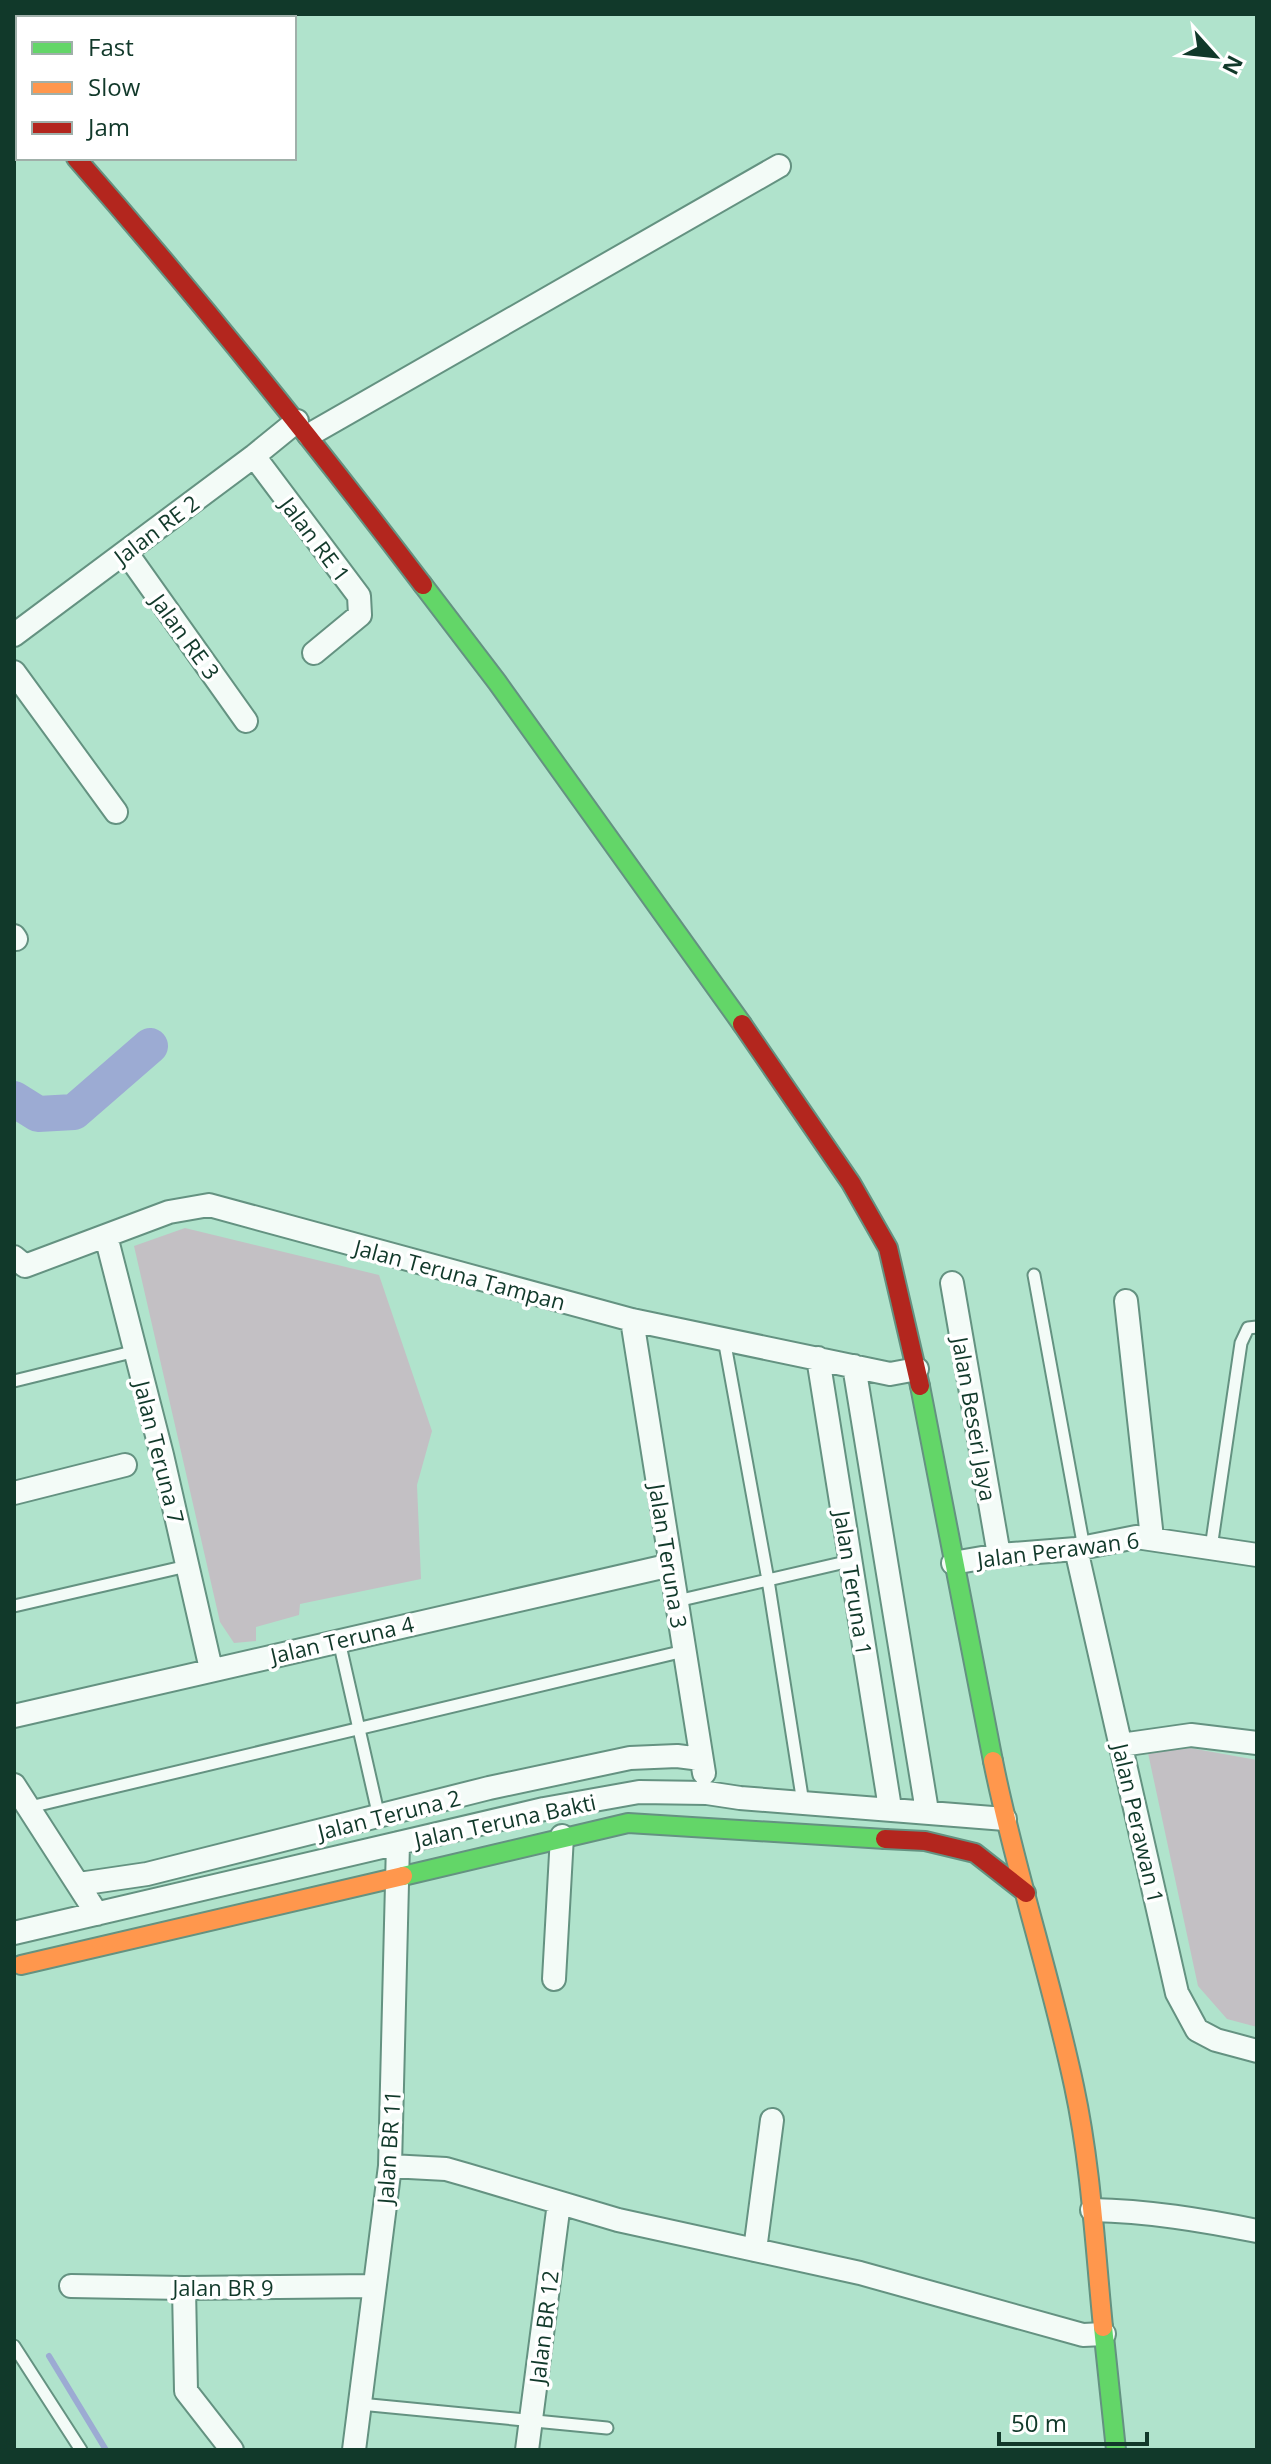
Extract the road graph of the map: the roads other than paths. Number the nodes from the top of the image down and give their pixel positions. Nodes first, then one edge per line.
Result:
1 (78, 160) edge
2 (779, 166) dead end
3 (303, 428) junction
4 (254, 456) junction
5 (126, 552) junction
6 (14, 635) edge
7 (314, 653) dead end
8 (14, 672) edge
9 (246, 721) dead end
10 (116, 812) dead end
11 (106, 1236) junction
12 (18, 1264) edge
13 (1034, 1275) dead end
14 (952, 1283) dead end
15 (1126, 1301) dead end
16 (632, 1320) junction
17 (1257, 1327) edge
18 (724, 1339) junction
19 (136, 1351) junction
20 (818, 1358) junction
21 (854, 1366) junction
22 (917, 1369) junction
23 (14, 1381) edge
24 (125, 1465) dead end
25 (14, 1493) edge
26 (1152, 1538) junction
27 (1080, 1548) junction
28 (1211, 1548) junction
29 (999, 1555) junction
30 (1257, 1555) edge
31 (850, 1561) junction
32 (953, 1563) junction
33 (671, 1565) junction
34 (187, 1566) junction
35 (768, 1580) junction
36 (677, 1601) junction
37 (14, 1606) edge
38 (339, 1640) junction
39 (684, 1651) junction
40 (211, 1669) junction
41 (14, 1716) edge
42 (359, 1729) junction
43 (1257, 1743) edge
44 (1121, 1745) junction
45 (701, 1759) junction
46 (14, 1785) edge
47 (707, 1793) junction
48 (803, 1803) junction
49 (30, 1807) junction
50 (890, 1808) junction
51 (927, 1811) junction
52 (379, 1817) junction
53 (1005, 1819) junction
54 (562, 1836) junction
55 (398, 1843) junction
56 (398, 1877) junction
57 (79, 1884) junction
58 (1026, 1893) junction
59 (97, 1914) junction
60 (14, 1933) edge
61 (21, 1965) dead end
62 (554, 1979) dead end
63 (1257, 2051) edge
64 (772, 2120) dead end
65 (390, 2166) junction
66 (559, 2203) junction
67 (1092, 2210) junction
68 (1257, 2231) edge
69 (755, 2250) junction
70 (71, 2286) dead end
71 (374, 2286) junction
72 (184, 2288) junction
73 (1104, 2334) junction
74 (14, 2346) edge
75 (360, 2404) junction
76 (530, 2423) junction
77 (607, 2428) dead end
78 (81, 2450) edge
79 (232, 2450) edge
80 (354, 2450) edge
81 (527, 2450) edge
82 (1116, 2450) edge

1 - 3 street
2 - 3 street, Jalan RE 2
3 - 4 street, Jalan RE 2
3 - 22 street
4 - 5 street, Jalan RE 2
4 - 7 street, Jalan RE 1
5 - 6 street, Jalan RE 2
5 - 9 street, Jalan RE 3
8 - 10 street
11 - 12 street, Jalan Teruna Tampan
11 - 16 street, Jalan Teruna Tampan
11 - 19 street, Jalan Teruna 7
13 - 27 lane
14 - 29 street, Jalan Beseri Jaya
15 - 26 street
16 - 18 street, Jalan Teruna Tampan
16 - 33 street, Jalan Teruna 3
17 - 28 lane
18 - 20 street, Jalan Teruna Tampan
18 - 35 lane
19 - 23 lane
19 - 34 street, Jalan Teruna 7
20 - 21 street, Jalan Teruna Tampan
20 - 31 street, Jalan Teruna 1
21 - 22 street, Jalan Teruna Tampan
21 - 51 street
22 - 32 street
24 - 25 street
26 - 27 street, Jalan Perawan 6
26 - 28 street, Jalan Perawan 6
27 - 29 street, Jalan Perawan 6
27 - 44 street, Jalan Perawan 1
28 - 30 street, Jalan Perawan 6
29 - 32 street, Jalan Perawan 6
31 - 35 lane
31 - 50 street, Jalan Teruna 1
32 - 53 street
33 - 36 street, Jalan Teruna 3
33 - 38 street, Jalan Teruna 4
34 - 37 lane
34 - 40 street, Jalan Teruna 7
35 - 36 lane
35 - 48 lane
36 - 39 street, Jalan Teruna 3
38 - 40 street, Jalan Teruna 4
38 - 42 lane
39 - 42 lane
39 - 45 street, Jalan Teruna 3
40 - 41 street, Jalan Teruna 4
42 - 49 lane
42 - 52 lane
43 - 44 street
44 - 63 street, Jalan Perawan 1
45 - 47 street, Jalan Teruna 3
45 - 52 street, Jalan Teruna 2
46 - 49 street
47 - 48 street, Jalan Teruna Bakti
47 - 55 street, Jalan Teruna Bakti
48 - 50 street, Jalan Teruna Bakti
49 - 57 street
50 - 51 street, Jalan Teruna Bakti
51 - 53 street, Jalan Teruna Bakti
52 - 57 street, Jalan Teruna 2
53 - 58 street
54 - 56 street
54 - 58 street
54 - 62 street
55 - 56 street, Jalan BR 11
55 - 59 street, Jalan Teruna Bakti
56 - 61 street
56 - 65 street, Jalan BR 11
57 - 59 street
58 - 67 street
59 - 60 street, Jalan Teruna Bakti
64 - 69 street
65 - 66 street
65 - 71 street, Jalan BR 11
66 - 69 street
66 - 76 street, Jalan BR 12
67 - 68 street
67 - 73 street
69 - 73 street
70 - 72 street, Jalan BR 9
71 - 72 street, Jalan BR 9
71 - 75 street, Jalan BR 11
72 - 79 street
73 - 82 street
74 - 78 lane
75 - 76 lane
75 - 80 street, Jalan BR 11
76 - 77 lane
76 - 81 street, Jalan BR 12

